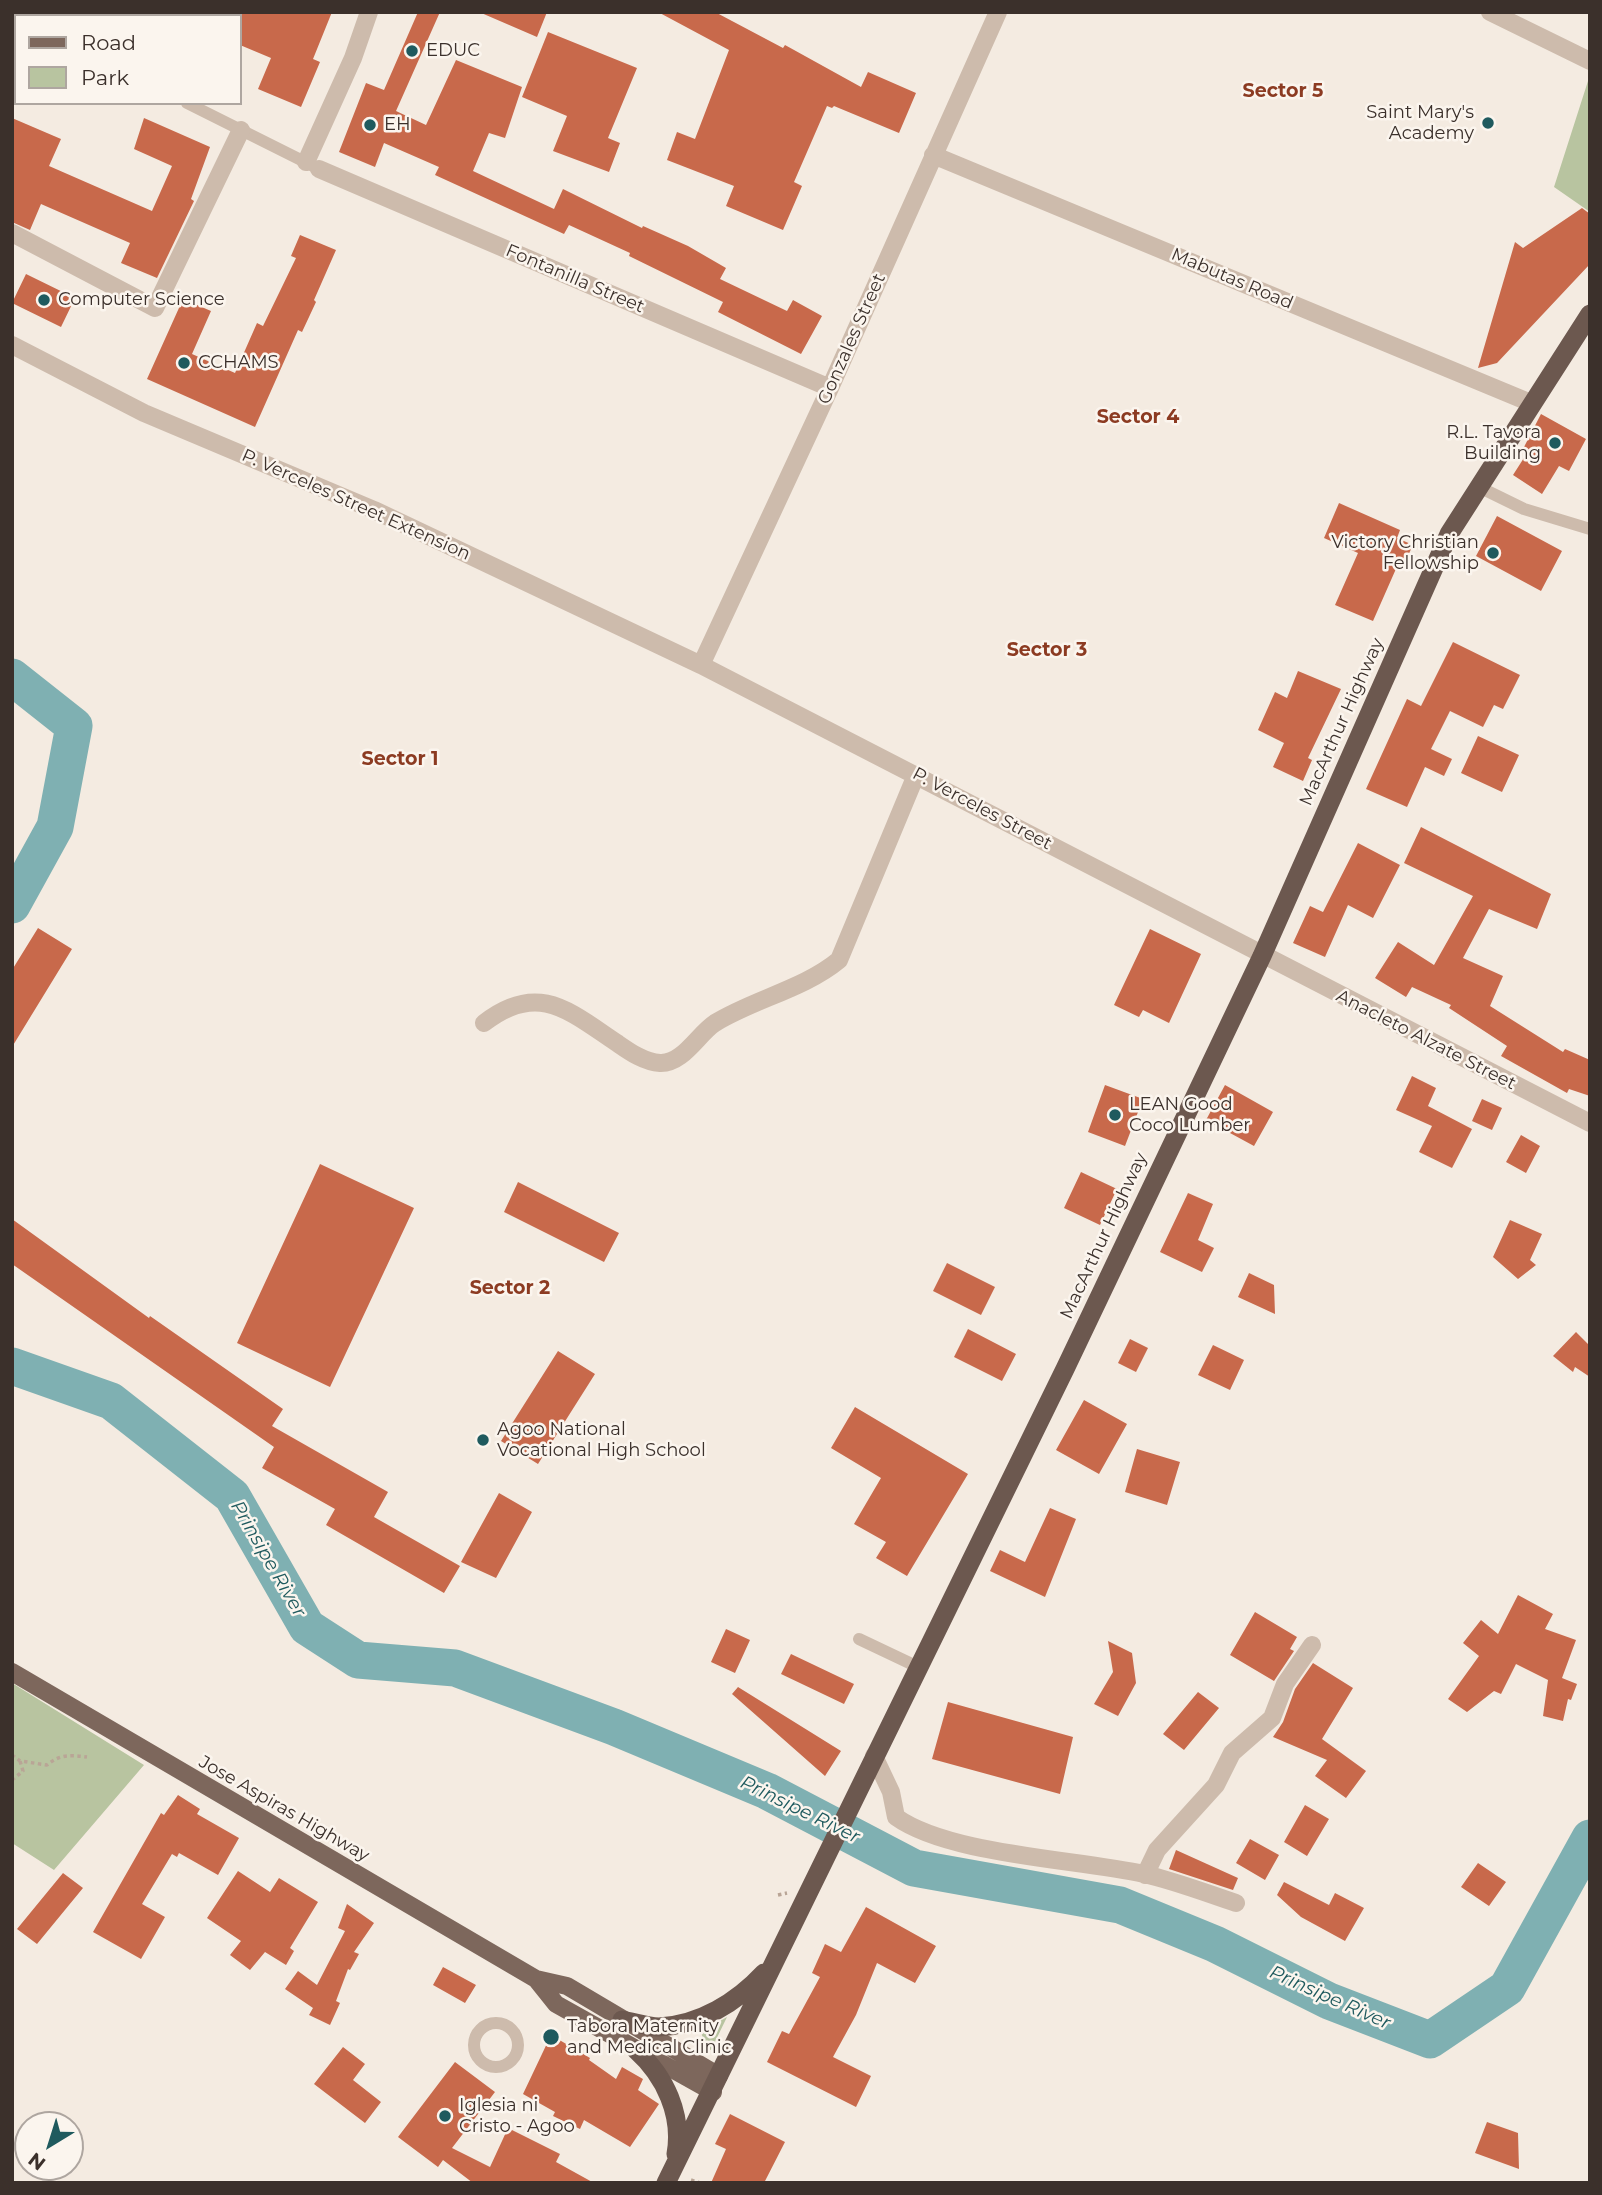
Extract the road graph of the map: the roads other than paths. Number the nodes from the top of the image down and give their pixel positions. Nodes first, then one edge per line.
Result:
1 (369, 12) edge
2 (998, 12) edge
3 (1490, 12) edge
4 (1590, 61) edge
5 (191, 105) edge
6 (241, 130) junction
7 (933, 155) junction
8 (313, 166) junction
9 (12, 233) edge
10 (1590, 314) edge
11 (12, 345) edge
12 (830, 388) junction
13 (1531, 403) junction
14 (1479, 487) junction
15 (1590, 529) edge
16 (701, 665) junction
17 (916, 775) junction
18 (1262, 956) junction
19 (484, 1023) dead end
20 (1590, 1123) edge
21 (859, 1639) dead end
22 (1312, 1646) dead end
23 (918, 1667) junction
24 (12, 1672) edge
25 (874, 1756) junction
26 (1145, 1875) junction
27 (1236, 1903) dead end
28 (778, 1956) junction
29 (536, 1979) junction
30 (622, 2020) junction
31 (636, 2050) junction
32 (716, 2084) junction
33 (674, 2164) junction
34 (666, 2183) edge

1 - 8 street
2 - 7 street, Gonzales Street
3 - 4 street
5 - 6 lane
6 - 8 lane
6 - 9 street
7 - 12 street, Gonzales Street
7 - 13 street, Mabutas Road
8 - 12 street, Fontanilla Street
10 - 13 highway, MacArthur Highway
11 - 16 street, P. Verceles Street Extension
12 - 16 street, Gonzales Street
13 - 14 highway, MacArthur Highway
14 - 15 lane
14 - 18 highway, MacArthur Highway
16 - 17 street, P. Verceles Street
17 - 18 street, P. Verceles Street
17 - 19 street
18 - 20 street, Anacleto Alzate Street
18 - 23 highway, MacArthur Highway
21 - 23 lane
22 - 26 street
23 - 25 highway, MacArthur Highway
24 - 29 main road, Jose Aspiras Highway
25 - 26 street
25 - 28 highway, MacArthur Highway
26 - 27 street
28 - 30 highway
28 - 32 highway, MacArthur Highway
29 - 30 main road, Jose Aspiras Highway
29 - 31 main road, Jose Aspiras Highway
30 - 32 main road, Jose Aspiras Highway
31 - 32 main road, Jose Aspiras Highway
31 - 33 highway
32 - 33 highway, MacArthur Highway
33 - 34 highway, MacArthur Highway

